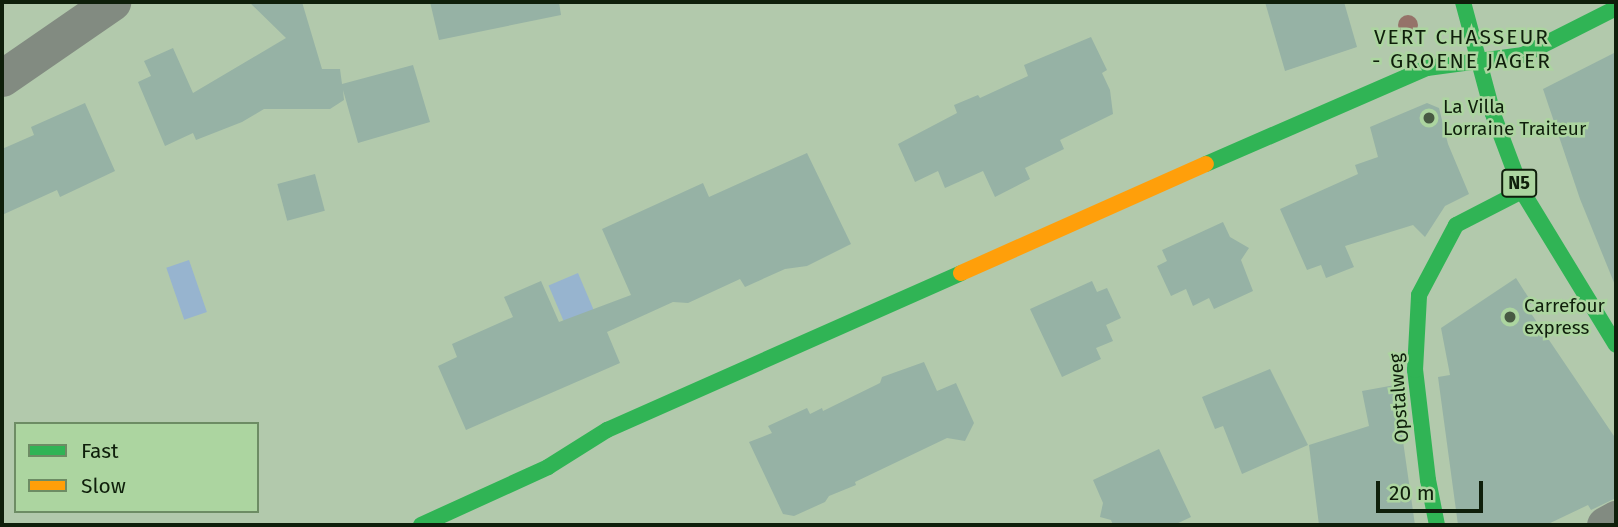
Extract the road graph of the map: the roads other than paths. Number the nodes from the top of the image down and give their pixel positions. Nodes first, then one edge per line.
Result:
1 (112, 2) edge
2 (1463, 2) edge
3 (1616, 8) edge
4 (1479, 61) junction
5 (2, 78) edge
6 (1522, 191) junction
7 (1616, 345) edge
8 (1616, 519) edge
9 (421, 525) edge
10 (1437, 525) edge
11 (1605, 525) edge

1 - 5 street
2 - 4 street, N5
3 - 4 street
4 - 6 street, N5
4 - 9 street
6 - 7 street, N5
6 - 10 street, Opstalweg
8 - 11 street

